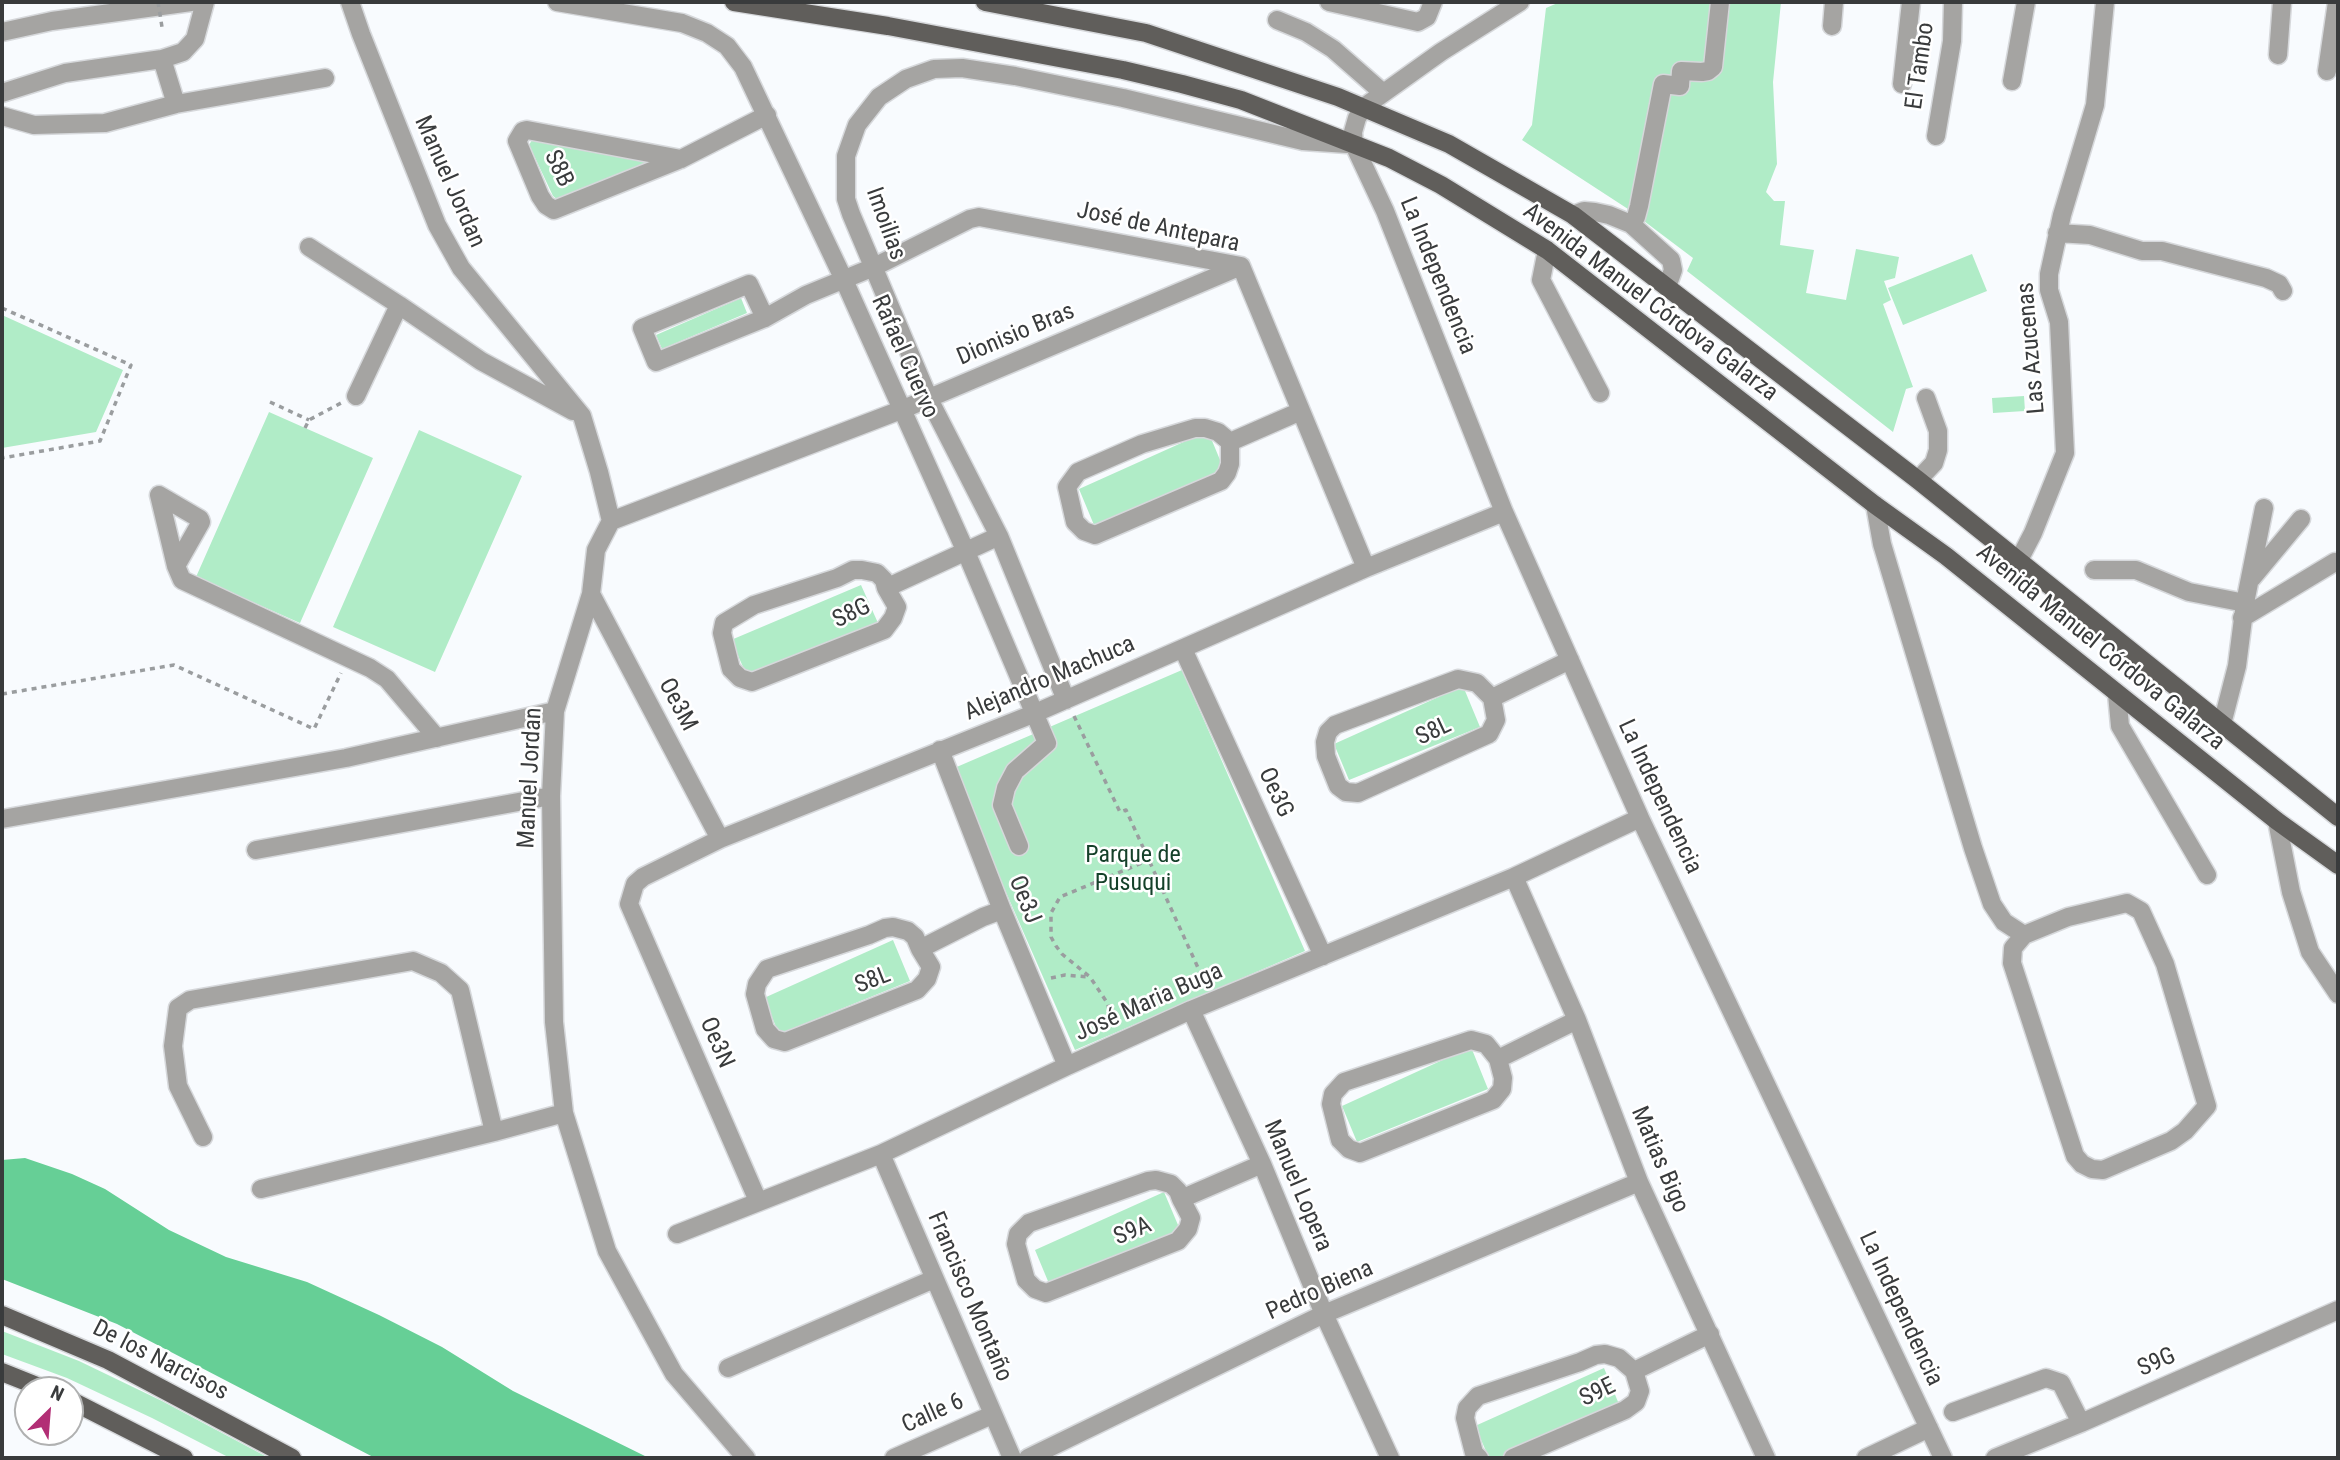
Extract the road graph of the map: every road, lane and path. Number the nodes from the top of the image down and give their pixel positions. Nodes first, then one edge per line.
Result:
1 (158, 2) edge
2 (191, 2) edge
3 (205, 2) edge
4 (350, 2) edge
5 (557, 2) edge
6 (734, 2) edge
7 (985, 2) edge
8 (1329, 2) edge
9 (1433, 2) edge
10 (1520, 2) edge
11 (1720, 2) edge
12 (1834, 2) edge
13 (1911, 2) edge
14 (1953, 2) edge
15 (2026, 2) edge
16 (2105, 2) edge
17 (2282, 2) edge
18 (2337, 2) edge
19 (1277, 20) dead end
20 (1832, 26) dead end
21 (162, 27) dead end
22 (2, 32) edge
23 (2278, 55) dead end
24 (162, 60) junction
25 (2327, 71) dead end
26 (325, 78) dead end
27 (2012, 81) dead end
28 (1902, 84) dead end
29 (1382, 92) junction
30 (2, 93) edge
31 (176, 104) junction
32 (1363, 107) junction
33 (767, 115) junction
34 (2, 116) edge
35 (1936, 136) dead end
36 (1354, 145) junction
37 (681, 159) junction
38 (1573, 215) junction
39 (1631, 225) junction
40 (2057, 233) junction
41 (309, 247) dead end
42 (1547, 250) junction
43 (1241, 266) junction
44 (874, 267) junction
45 (844, 279) junction
46 (1667, 287) junction
47 (2283, 291) dead end
48 (399, 305) junction
49 (2, 307) edge
50 (765, 318) junction
51 (1600, 393) dead end
52 (356, 396) joint
53 (1926, 398) dead end
54 (929, 399) junction
55 (270, 402) dead end
56 (901, 410) junction
57 (1301, 411) junction
58 (582, 416) junction
59 (309, 420) junction
60 (305, 428) dead end
61 (1230, 442) junction
62 (2, 458) edge
63 (1918, 481) junction
64 (1875, 505) junction
65 (2264, 508) dead end
66 (1504, 512) junction
67 (2301, 519) dead end
68 (611, 521) junction
69 (999, 537) junction
70 (966, 552) junction
71 (2019, 560) junction
72 (2335, 562) dead end
73 (176, 566) dead end
74 (1366, 568) junction
75 (2094, 570) dead end
76 (2249, 580) junction
77 (887, 589) junction
78 (591, 594) junction
79 (2244, 610) junction
80 (1183, 649) junction
81 (348, 658) junction
82 (1570, 660) junction
83 (2, 694) edge
84 (2117, 694) junction
85 (1492, 698) junction
86 (1066, 700) junction
87 (555, 711) junction
88 (1033, 714) junction
89 (2222, 724) junction
90 (437, 738) junction
91 (940, 750) junction
92 (551, 796) junction
93 (2338, 817) edge
94 (1640, 818) junction
95 (2, 819) edge
96 (2277, 821) junction
97 (720, 839) junction
98 (1020, 846) dead end
99 (256, 850) dead end
100 (1149, 860) junction
101 (2338, 865) edge
102 (2207, 875) dead end
103 (1514, 877) junction
104 (629, 904) joint
105 (1002, 910) junction
106 (2024, 935) junction
107 (920, 949) junction
108 (1323, 956) junction
109 (1090, 977) junction
110 (1033, 985) junction
111 (2338, 994) edge
112 (1213, 1001) junction
113 (1191, 1010) junction
114 (1577, 1020) junction
115 (1109, 1047) junction
116 (1498, 1059) junction
117 (1067, 1066) junction
118 (564, 1112) junction
119 (494, 1132) junction
120 (203, 1137) dead end
121 (881, 1154) junction
122 (1262, 1164) junction
123 (1639, 1182) junction
124 (261, 1189) dead end
125 (1181, 1199) junction
126 (758, 1201) junction
127 (677, 1234) dead end
128 (934, 1279) junction
129 (2338, 1310) edge
130 (1324, 1314) junction
131 (2, 1315) edge
132 (1710, 1334) junction
133 (728, 1368) dead end
134 (1634, 1371) junction
135 (84, 1407) edge
136 (1953, 1412) dead end
137 (992, 1415) junction
138 (2081, 1423) junction
139 (1929, 1429) junction
140 (184, 1458) edge
141 (292, 1458) edge
142 (746, 1458) edge
143 (894, 1458) edge
144 (1012, 1458) edge
145 (1028, 1458) edge
146 (1390, 1458) edge
147 (1479, 1458) edge
148 (1513, 1458) edge
149 (1766, 1458) edge
150 (1866, 1458) edge
151 (1943, 1458) edge
152 (1995, 1458) edge

1 - 21 path, bridge
2 - 22 street
3 - 24 street
4 - 58 street, Manuel Jordan
5 - 33 street, Rafael Cuervo
6 - 36 main road, Avenida Manuel Córdova Galarza
7 - 32 main road, Avenida Manuel Córdova Galarza
8 - 9 street
10 - 29 street
11 - 39 street
12 - 20 street
13 - 28 street
14 - 35 street, El Tambo
15 - 27 street
16 - 40 street, Las Azucenas
17 - 23 street
18 - 25 street
19 - 29 street
24 - 30 street
24 - 31 street
26 - 31 street
29 - 32 street
31 - 34 street
32 - 36 street
32 - 38 main road, Avenida Manuel Córdova Galarza
33 - 37 street, S8B
33 - 45 street, Rafael Cuervo
36 - 42 main road, Avenida Manuel Córdova Galarza
36 - 44 street, Imoilias
36 - 66 street, La Independencia
37 - 37 street, S8B
38 - 39 street
38 - 46 main road, Avenida Manuel Córdova Galarza
39 - 46 street
40 - 47 street
40 - 71 street, Las Azucenas
41 - 48 street
42 - 51 street
42 - 64 main road, Avenida Manuel Córdova Galarza
43 - 44 street, José de Antepara
43 - 54 street, Dionisio Bras
43 - 57 street, José de Antepara
44 - 45 street, José de Antepara
44 - 54 street, Imoilias
45 - 50 street, José de Antepara
45 - 56 street, Rafael Cuervo
46 - 63 main road, Avenida Manuel Córdova Galarza
48 - 52 street
48 - 58 street
49 - 62 path
50 - 50 street, José de Antepara
52 - 59 path
53 - 63 street
54 - 56 street, Dionisio Bras
54 - 69 street, Imoilias
55 - 59 path
56 - 68 street, Dionisio Bras
56 - 70 street, Rafael Cuervo
57 - 61 street
57 - 74 street, José de Antepara
58 - 68 street, Manuel Jordan
59 - 60 path
61 - 61 street
63 - 71 main road, Avenida Manuel Córdova Galarza
64 - 84 main road, Avenida Manuel Córdova Galarza
64 - 106 street
65 - 76 street
66 - 74 street, Alejandro Machuca
66 - 82 street, La Independencia
67 - 76 street
68 - 78 street, Manuel Jordan
69 - 70 street, S8G
69 - 86 street, Imoilias
70 - 77 street, S8G
70 - 88 street, Rafael Cuervo
71 - 89 main road, Avenida Manuel Córdova Galarza
72 - 79 street
73 - 81 street
74 - 80 street, Alejandro Machuca
75 - 79 street
76 - 79 street
77 - 77 street, S8G
78 - 87 street, Manuel Jordan
78 - 97 street, Oe3M
79 - 89 street
80 - 86 street, Alejandro Machuca
80 - 108 street, Oe3G
81 - 83 path
81 - 90 street
82 - 85 street
82 - 94 street, La Independencia
84 - 96 main road, Avenida Manuel Córdova Galarza
84 - 102 street
85 - 85 street, S8L
86 - 88 street, Alejandro Machuca
86 - 100 path
87 - 90 street
87 - 92 street, Manuel Jordan
88 - 91 street, Alejandro Machuca
88 - 98 street, Rafael Cuervo
89 - 93 main road, Avenida Manuel Córdova Galarza
90 - 95 street
91 - 97 street, Alejandro Machuca
91 - 105 street, Oe3J
92 - 99 street
92 - 118 street, Manuel Jordan
94 - 103 street, José Maria Buga
94 - 139 street, La Independencia
96 - 101 main road, Avenida Manuel Córdova Galarza
96 - 111 street
97 - 104 street, Alejandro Machuca
100 - 109 path
100 - 112 path
103 - 108 street, José Maria Buga
103 - 114 street, Matias Bigo
104 - 126 street, Oe3N
105 - 107 street
105 - 110 street, Oe3J
106 - 106 street
107 - 107 street, S8L
108 - 112 street, José Maria Buga
109 - 110 path
109 - 115 path
110 - 117 street, Oe3J
112 - 113 street, José Maria Buga
113 - 115 street, José Maria Buga
113 - 122 street, Manuel Lopera
114 - 116 street
114 - 123 street, Matias Bigo
115 - 117 street, José Maria Buga
116 - 116 street
117 - 121 street, José Maria Buga
118 - 119 street
118 - 142 street, Manuel Jordan
119 - 120 street
119 - 124 street
121 - 126 street, José Maria Buga
121 - 128 street, Francisco Montaño
122 - 125 street
122 - 130 street, Manuel Lopera
123 - 130 street, Pedro Biena
123 - 132 street, Matias Bigo
125 - 125 street, S9A
126 - 127 street, José Maria Buga
128 - 133 street
128 - 137 street, Francisco Montaño
129 - 138 street, S9G
130 - 145 street, Pedro Biena
130 - 146 street, Manuel Lopera
131 - 141 main road, De los Narcisos
132 - 134 street, S9E
132 - 149 street, Matias Bigo
134 - 147 street
134 - 148 street, S9E
135 - 140 main road
136 - 138 street
137 - 143 street, Calle 6
137 - 144 street, Francisco Montaño
138 - 152 street, S9G
139 - 150 street
139 - 151 street, La Independencia

